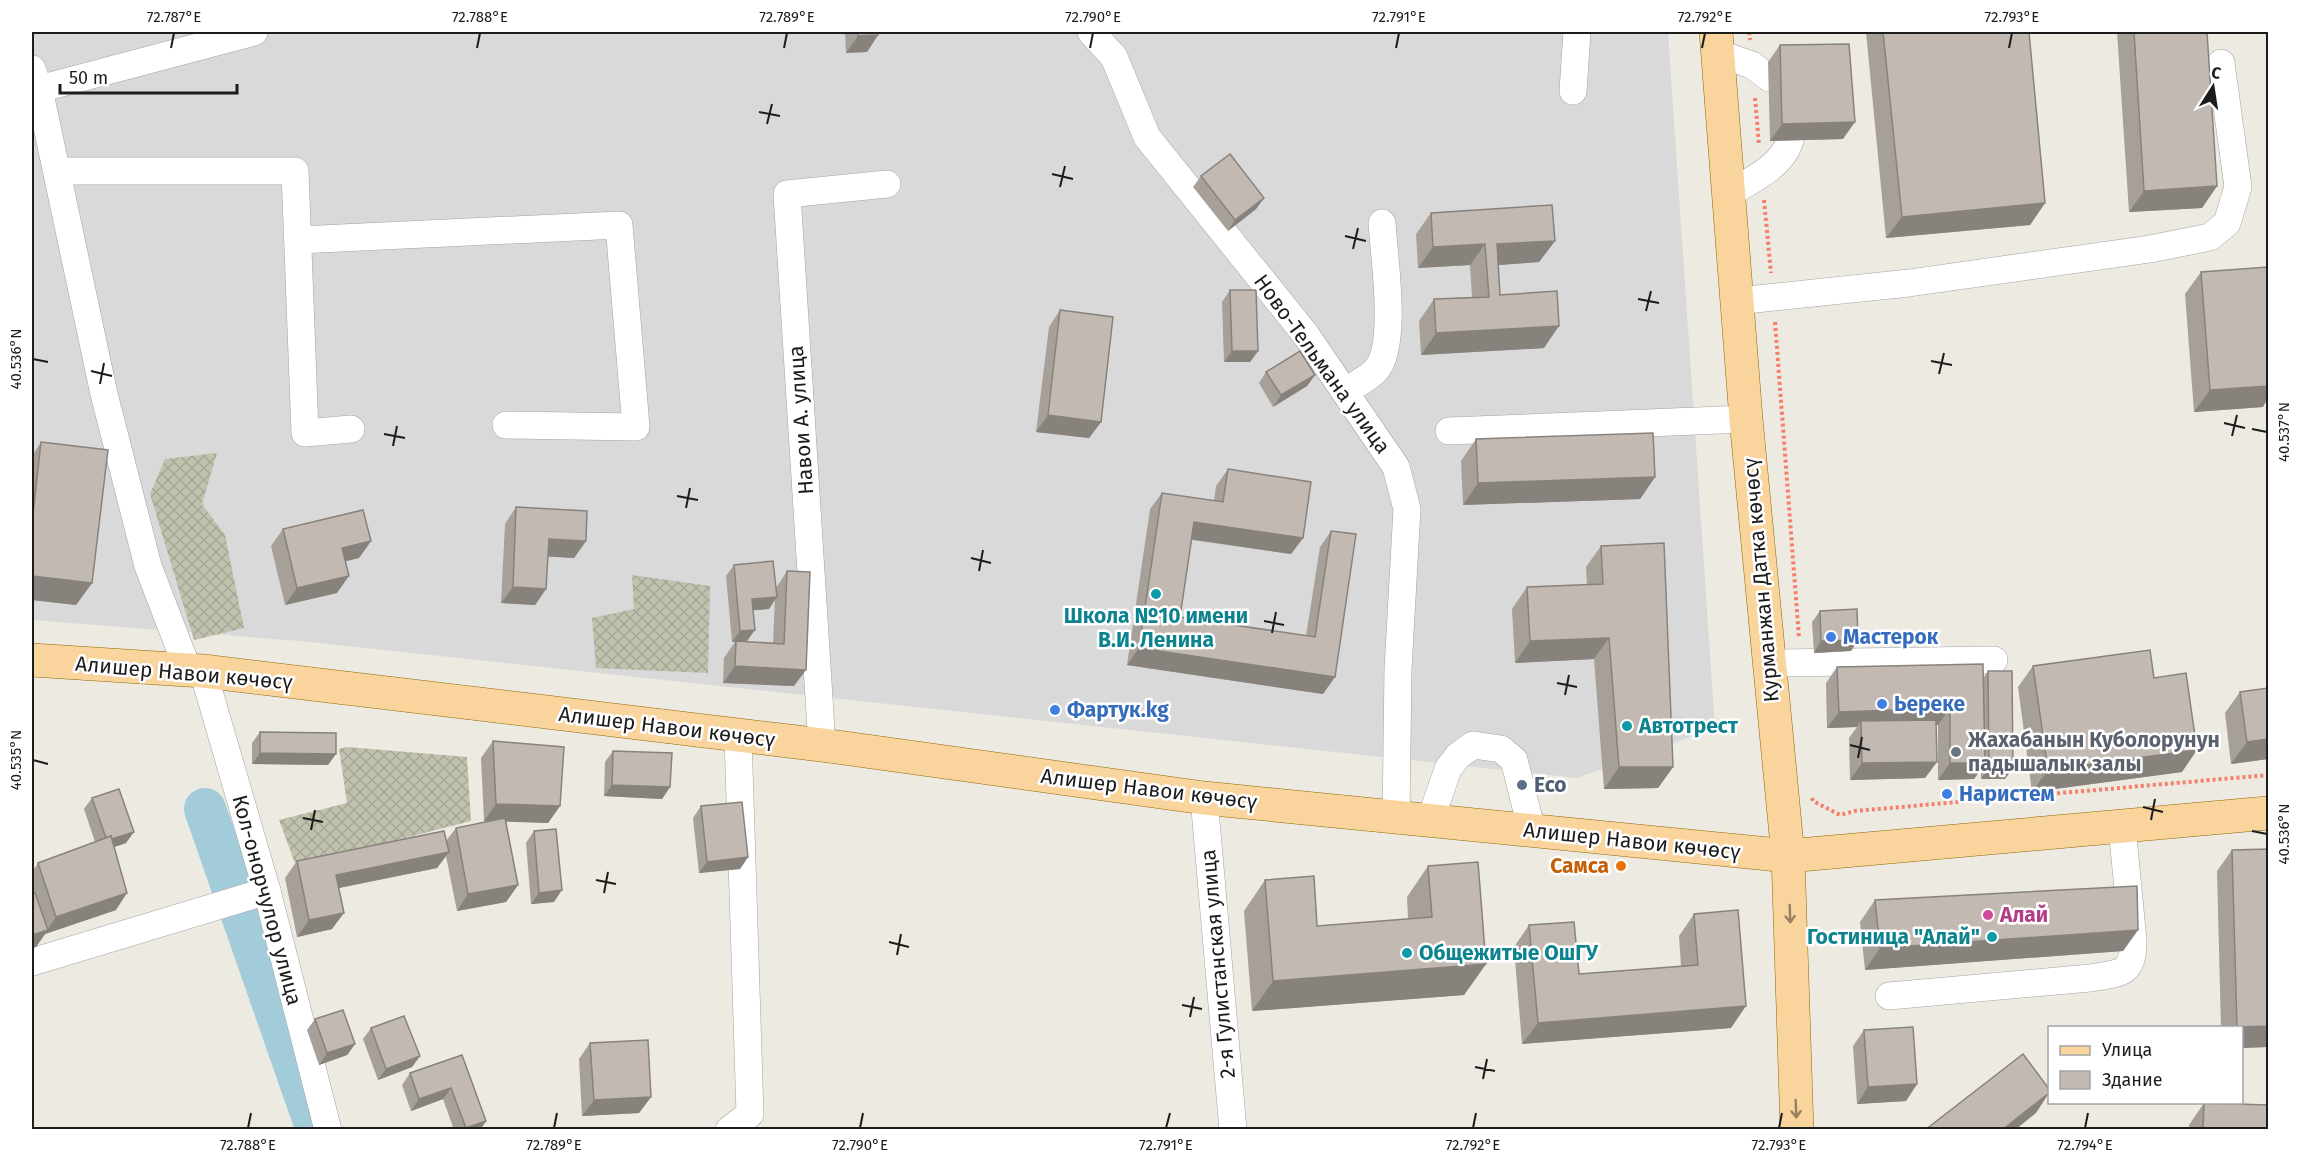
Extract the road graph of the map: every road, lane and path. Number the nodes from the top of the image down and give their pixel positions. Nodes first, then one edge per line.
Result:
1 (254, 32) edge
2 (1091, 32) edge
3 (1577, 32) edge
4 (1749, 32) edge
5 (1717, 42) edge
6 (2221, 63) dead end
7 (1760, 71) junction
8 (35, 79) edge
9 (1573, 91) dead end
10 (1790, 140) edge
11 (57, 171) junction
12 (1762, 173) junction
13 (887, 184) dead end
14 (1728, 194) junction
15 (1382, 223) dead end
16 (298, 240) junction
17 (1773, 296) junction
18 (1737, 301) junction
19 (1345, 392) junction
20 (1746, 419) junction
21 (506, 425) dead end
22 (351, 429) dead end
23 (1449, 431) dead end
24 (32, 660) edge
25 (1994, 660) dead end
26 (1785, 663) junction
27 (195, 670) junction
28 (738, 736) junction
29 (822, 745) junction
30 (2268, 775) edge
31 (1812, 790) dead end
32 (1204, 798) junction
33 (2268, 813) edge
34 (1396, 818) junction
35 (1430, 821) junction
36 (2122, 827) junction
37 (1532, 831) junction
38 (1788, 856) junction
39 (267, 891) junction
40 (32, 962) edge
41 (1889, 996) dead end
42 (328, 1130) edge
43 (729, 1130) edge
44 (1233, 1130) edge
45 (1797, 1130) edge

1 - 8 street
2 - 19 street, Ново-Тельмана улица
3 - 9 street
4 - 7 path
5 - 7 street
5 - 14 main road, Курманжан Датка көчөсү
6 - 17 street
7 - 12 path
8 - 11 street, Кол-онорчулор улица
10 - 12 street
11 - 16 street
11 - 27 street, Кол-онорчулор улица
12 - 14 street
12 - 17 path
13 - 29 street, Навои А. улица
14 - 18 main road, Курманжан Датка көчөсү
15 - 19 street
16 - 21 street
16 - 22 street
17 - 18 street
17 - 26 path
18 - 20 main road, Курманжан Датка көчөсү
19 - 34 street, Ново-Тельмана улица
20 - 23 street
20 - 26 main road, Курманжан Датка көчөсү
24 - 27 main road, Алишер Навои көчөсү
25 - 26 street
26 - 38 main road, Курманжан Датка көчөсү
27 - 28 main road, Алишер Навои көчөсү
27 - 39 street, Кол-онорчулор улица
28 - 29 main road, Алишер Навои көчөсү
28 - 43 street
29 - 32 main road, Алишер Навои көчөсү
30 - 31 path
32 - 34 main road, Алишер Навои көчөсү
32 - 44 street, 2-я Гулистанская улица
33 - 36 main road, Алишер Навои көчөсү
34 - 35 main road, Алишер Навои көчөсү
35 - 37 main road, Алишер Навои көчөсү
35 - 37 street
36 - 38 main road, Алишер Навои көчөсү
36 - 41 street
37 - 38 main road, Алишер Навои көчөсү
38 -> 45 main road, Курманжан Датка көчөсү
39 - 40 street
39 - 42 street, Кол-онорчулор улица

